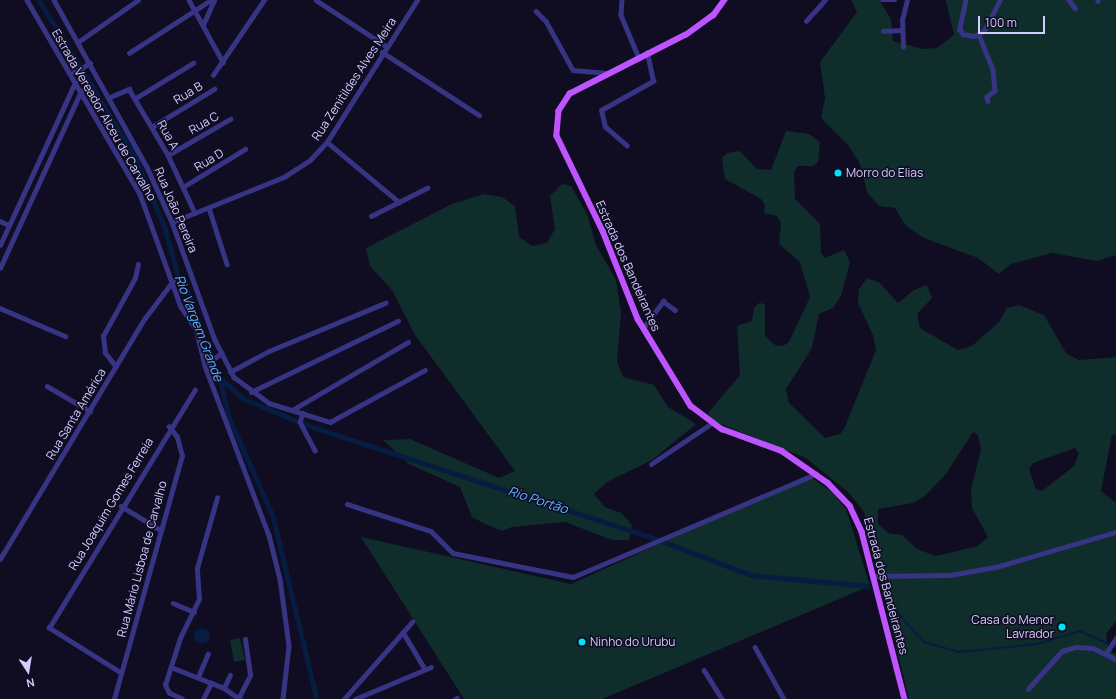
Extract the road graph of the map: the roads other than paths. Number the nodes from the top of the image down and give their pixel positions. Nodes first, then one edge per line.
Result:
1 (27, 0) edge
2 (54, 0) edge
3 (138, 0) edge
4 (189, 0) edge
5 (213, 0) edge
6 (264, 0) edge
7 (316, 0) edge
8 (417, 0) edge
9 (622, 0) edge
10 (725, 0) edge
11 (825, 0) edge
12 (882, 0) edge
13 (895, 0) edge
14 (907, 0) edge
15 (966, 0) edge
16 (1000, 0) edge
17 (1069, 0) edge
18 (1075, 8) dead end
19 (195, 11) junction
20 (536, 11) dead end
21 (806, 21) dead end
22 (203, 25) junction
23 (902, 30) junction
24 (883, 31) dead end
25 (979, 35) junction
26 (78, 42) junction
27 (386, 46) junction
28 (903, 47) dead end
29 (382, 52) junction
30 (129, 53) dead end
31 (647, 54) junction
32 (638, 58) junction
33 (223, 62) junction
34 (90, 63) junction
35 (192, 63) dead end
36 (607, 73) junction
37 (70, 74) junction
38 (213, 75) dead end
39 (76, 83) junction
40 (214, 89) dead end
41 (81, 92) junction
42 (110, 97) junction
43 (136, 98) junction
44 (988, 101) dead end
45 (479, 115) dead end
46 (230, 119) dead end
47 (152, 127) junction
48 (327, 142) junction
49 (627, 146) dead end
50 (245, 150) dead end
51 (168, 155) junction
52 (183, 187) junction
53 (427, 188) dead end
54 (400, 202) junction
55 (209, 208) junction
56 (195, 213) junction
57 (371, 216) dead end
58 (0, 221) edge
59 (172, 222) junction
60 (9, 225) junction
61 (0, 245) edge
62 (138, 264) dead end
63 (227, 264) dead end
64 (0, 268) edge
65 (173, 281) junction
66 (385, 303) dead end
67 (0, 308) edge
68 (675, 310) dead end
69 (398, 321) dead end
70 (643, 328) junction
71 (65, 336) dead end
72 (408, 342) dead end
73 (221, 353) junction
74 (207, 364) junction
75 (116, 367) junction
76 (425, 370) dead end
77 (230, 372) junction
78 (47, 386) dead end
79 (195, 390) dead end
80 (251, 392) junction
81 (292, 409) junction
82 (90, 411) junction
83 (303, 413) junction
84 (712, 423) junction
85 (169, 427) junction
86 (315, 450) dead end
87 (651, 464) dead end
88 (816, 474) junction
89 (218, 498) dead end
90 (347, 504) dead end
91 (121, 506) junction
92 (159, 529) junction
93 (1116, 532) edge
94 (0, 559) edge
95 (873, 576) junction
96 (173, 603) dead end
97 (194, 612) junction
98 (412, 622) dead end
99 (403, 632) junction
100 (1116, 638) edge
101 (245, 639) dead end
102 (755, 647) dead end
103 (1106, 653) junction
104 (208, 654) dead end
105 (1116, 659) edge
106 (171, 667) junction
107 (431, 667) dead end
108 (425, 669) junction
109 (704, 670) dead end
110 (121, 674) junction
111 (230, 675) dead end
112 (198, 677) junction
113 (210, 683) junction
114 (224, 688) junction
115 (1028, 689) dead end
116 (114, 699) edge
117 (182, 699) edge
118 (203, 699) edge
119 (238, 699) edge
120 (283, 699) edge
121 (344, 699) edge
122 (355, 699) edge
123 (722, 699) edge
124 (784, 699) edge
125 (905, 699) edge

1 - 37 street, Estrada Vereador Alceu de Carvalho
2 - 26 street, Rua João Pereira
3 - 26 street
4 - 19 street
5 - 19 street
5 - 22 street
6 - 33 street
7 - 27 street
8 - 27 street, Rua Zenitildes Alves Meira
9 - 32 street
10 - 31 main road, Estrada dos Bandeirantes
11 - 21 street
12 - 13 street
14 - 23 street
15 - 25 street
16 - 25 street
17 - 18 street
19 - 22 street
19 - 30 street
20 - 36 street
22 - 33 street
23 - 24 street
23 - 28 street
25 - 44 street
26 - 34 street, Rua João Pereira
27 - 29 street, Rua Zenitildes Alves Meira
29 - 45 street
29 - 48 street, Rua Zenitildes Alves Meira
31 - 32 main road, Estrada dos Bandeirantes
31 - 49 street
32 - 36 main road, Estrada dos Bandeirantes
33 - 38 street
34 - 37 street
34 - 42 street, Rua João Pereira
35 - 43 street
36 - 70 main road, Estrada dos Bandeirantes
37 - 39 street, Estrada Vereador Alceu de Carvalho
39 - 41 street, Estrada Vereador Alceu de Carvalho
39 - 60 street
40 - 47 street, Rua B
41 - 64 street
41 - 65 street, Estrada Vereador Alceu de Carvalho
42 - 43 street
42 - 59 street, Rua João Pereira
43 - 47 street, Rua A
46 - 51 street, Rua C
47 - 51 street, Rua A
48 - 54 street
48 - 55 street, Rua Zenitildes Alves Meira
50 - 52 street, Rua D
51 - 52 street, Rua A
52 - 56 street, Rua A
53 - 54 street
54 - 57 street
55 - 56 street, Rua Zenitildes Alves Meira
55 - 63 street
56 - 59 street, Rua Zenitildes Alves Meira
58 - 60 street
59 - 73 street, Rua João Pereira
60 - 61 street
62 - 75 street
65 - 74 street, Estrada Vereador Alceu de Carvalho
65 - 75 street, Rua Santa América
66 - 77 street
67 - 71 street
68 - 70 street
69 - 80 street
70 - 84 main road, Estrada dos Bandeirantes
72 - 81 street
73 - 74 street
73 - 77 street, Rua João Pereira
74 - 120 street, Estrada Vereador Alceu de Carvalho
75 - 82 street, Rua Santa América
76 - 83 street, Rua João Pereira
77 - 80 street, Rua João Pereira
78 - 82 street
79 - 85 street, Rua Joaquim Gomes Ferreia
80 - 81 street, Rua João Pereira
81 - 83 street, Rua João Pereira
82 - 94 street, Rua Santa América
83 - 86 street
84 - 87 street
84 - 88 main road, Estrada dos Bandeirantes
85 - 91 street, Rua Joaquim Gomes Ferreia
85 - 92 street, Rua Mário Lisboa de Carvalho
88 - 90 street
88 - 95 main road, Estrada dos Bandeirantes
89 - 97 street
91 - 92 street
91 - 110 street, Rua Joaquim Gomes Ferreia
92 - 110 street, Rua Mário Lisboa de Carvalho
93 - 95 street
95 - 125 main road, Estrada dos Bandeirantes
96 - 97 street
97 - 106 street
98 - 99 street
99 - 108 street
99 - 121 street
100 - 103 street
101 - 119 street
102 - 124 street
103 - 105 street
103 - 115 street
104 - 112 street
106 - 112 street
106 - 117 street
107 - 108 street
108 - 122 street
109 - 123 street
110 - 116 street, Rua Mário Lisboa de Carvalho
111 - 114 street
112 - 113 street
113 - 114 street
113 - 118 street
114 - 119 street

